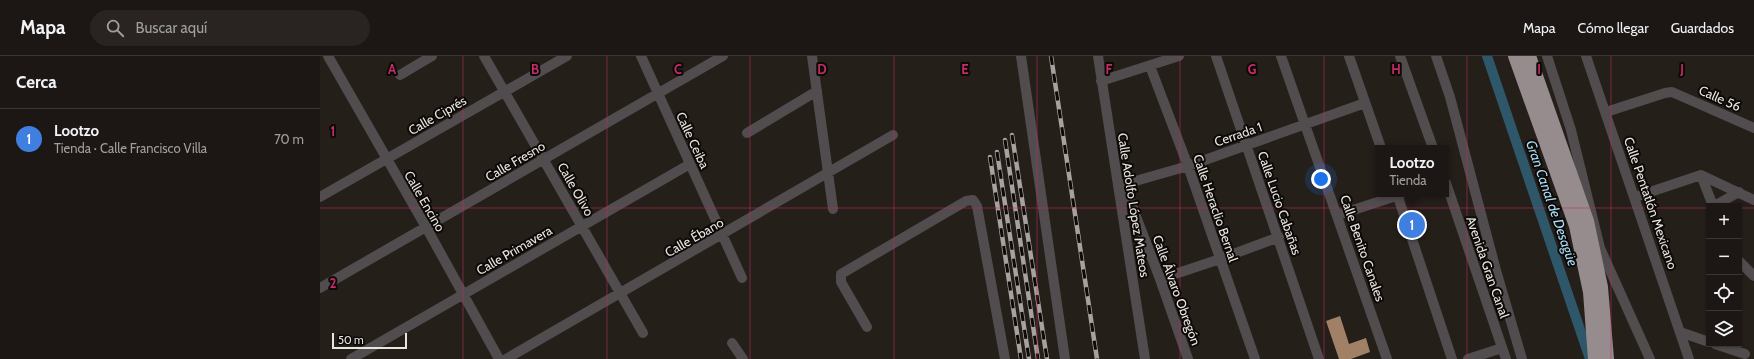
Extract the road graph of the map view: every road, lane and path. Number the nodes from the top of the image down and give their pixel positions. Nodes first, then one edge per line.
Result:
1 (328, 56) edge
2 (432, 56) edge
3 (484, 56) edge
4 (568, 56) edge
5 (641, 56) edge
6 (723, 56) edge
7 (812, 56) edge
8 (1021, 56) edge
9 (1098, 56) edge
10 (1179, 56) edge
11 (1216, 56) edge
12 (1281, 56) edge
13 (1349, 56) edge
14 (1400, 56) edge
15 (1436, 56) edge
16 (1515, 56) edge
17 (1529, 56) edge
18 (1547, 56) edge
19 (1586, 56) edge
20 (320, 60) edge
21 (1150, 66) junction
22 (400, 75) dead end
23 (1101, 81) junction
24 (505, 91) junction
25 (817, 91) junction
26 (658, 94) junction
27 (1365, 103) junction
28 (1606, 112) junction
29 (1306, 125) junction
30 (1754, 128) edge
31 (747, 132) dead end
32 (893, 135) dead end
33 (1246, 145) junction
34 (1380, 145) edge
35 (1432, 145) edge
36 (386, 159) junction
37 (544, 159) junction
38 (690, 164) junction
39 (1188, 166) junction
40 (828, 173) junction
41 (1701, 175) junction
42 (1121, 186) junction
43 (1738, 192) junction
44 (1449, 193) edge
45 (320, 197) edge
46 (1390, 197) edge
47 (1400, 197) edge
48 (1635, 197) junction
49 (1754, 200) edge
50 (1712, 203) edge
51 (1718, 203) edge
52 (833, 209) dead end
53 (1338, 215) junction
54 (582, 225) junction
55 (426, 227) junction
56 (723, 235) junction
57 (1278, 237) junction
58 (1220, 259) junction
59 (1742, 264) edge
60 (1754, 276) edge
61 (742, 278) dead end
62 (1160, 279) junction
63 (320, 288) edge
64 (621, 294) junction
65 (464, 295) junction
66 (867, 327) dead end
67 (1680, 332) junction
68 (644, 333) dead end
69 (1706, 341) edge
70 (732, 343) dead end
71 (1725, 347) edge
72 (1502, 348) junction
73 (1748, 354) edge
74 (351, 359) edge
75 (499, 359) edge
76 (506, 359) edge
77 (743, 359) edge
78 (1006, 359) edge
79 (1064, 359) edge
80 (1145, 359) edge
81 (1188, 359) edge
82 (1255, 359) edge
83 (1319, 359) edge
84 (1387, 359) edge
85 (1452, 359) edge
86 (1468, 359) edge
87 (1506, 359) edge
88 (1522, 359) edge
89 (1595, 359) edge
90 (1606, 359) edge
91 (1650, 359) edge
92 (1690, 359) edge

1 - 20 street
1 - 36 street, Calle Encino
2 - 22 street
3 - 24 street, Calle Olivo
4 - 24 street, Calle Ciprés
5 - 26 street, Calle Ceiba
6 - 26 street, Calle Fresno
7 - 25 street
8 - 79 street
9 - 23 street, Calle Adolfo López Mateos
10 - 21 street
11 - 33 street, Calle Lucio Cabañas
12 - 29 street, Calle Benito Canales
13 - 27 street
14 - 35 street
15 - 88 street
16 - 89 highway
17 - 90 highway
18 - 91 street
19 - 28 street, Calle Pentatlón Mexicano
21 - 23 street
21 - 39 street, Calle Heraclio Bernal
23 - 42 street, Calle Adolfo López Mateos
24 - 36 street, Calle Ciprés
24 - 37 street, Calle Olivo
25 - 31 street
25 - 40 street
26 - 37 street, Calle Fresno
26 - 38 street, Calle Ceiba
27 - 29 street, Cerrada 1
27 - 34 street
28 - 30 street, Calle 56
28 - 48 street, Calle Pentatlón Mexicano
29 - 33 street, Cerrada 1
29 - 53 street, Calle Benito Canales
32 - 40 street, Calle Ébano
33 - 39 street, Cerrada 1
33 - 57 street, Calle Lucio Cabañas
36 - 45 street, Calle Ciprés
36 - 55 street, Calle Encino
37 - 54 street, Calle Olivo
37 - 55 street, Calle Fresno
38 - 54 street, Calle Primavera
38 - 56 street, Calle Ceiba
39 - 42 street, Cerrada 1
39 - 58 street, Calle Heraclio Bernal
40 - 52 street
40 - 56 street, Calle Ébano
41 - 43 street
41 - 48 street
41 - 50 street
42 - 62 street, Calle Álvaro Obregón
42 - 80 street, Calle Adolfo López Mateos
43 - 49 street
43 - 51 street
44 - 72 street, Avenida Gran Canal
46 - 53 street
47 - 85 street
48 - 67 street, Calle Pentatlón Mexicano
53 - 84 street, Calle Benito Canales
54 - 64 street, Calle Olivo
54 - 65 street, Calle Primavera
55 - 63 street, Calle Fresno
55 - 65 street, Calle Encino
56 - 61 street, Calle Ceiba
56 - 64 street, Calle Ébano
57 - 58 street
57 - 83 street, Calle Lucio Cabañas
58 - 62 street
58 - 82 street, Calle Heraclio Bernal
59 - 60 street
62 - 81 street, Calle Álvaro Obregón
64 - 68 street, Calle Olivo
64 - 76 street, Calle Ébano
65 - 74 street, Calle Primavera
65 - 75 street, Calle Encino
66 - 78 street
67 - 69 street
67 - 92 street, Calle Pentatlón Mexicano
70 - 77 street
71 - 73 street
72 - 86 street
72 - 87 street, Avenida Gran Canal

